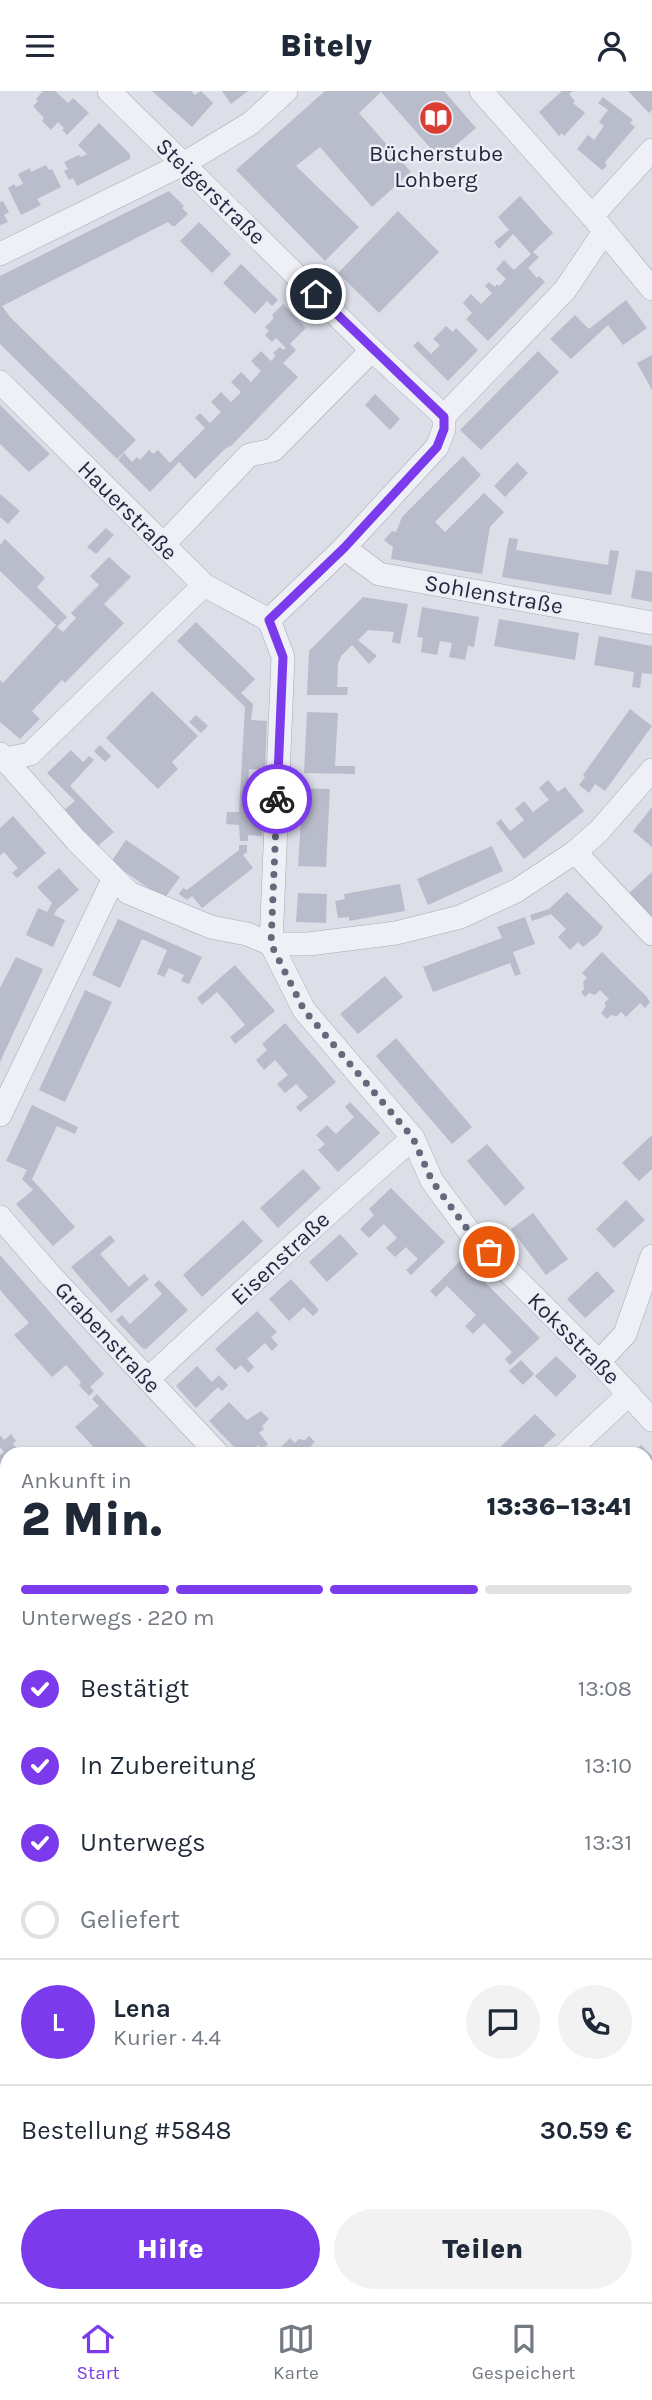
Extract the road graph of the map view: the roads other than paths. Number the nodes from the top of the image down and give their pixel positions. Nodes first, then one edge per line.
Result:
1 (109, 91) edge
2 (286, 91) edge
3 (481, 91) edge
4 (652, 150) edge
5 (183, 164) junction
6 (598, 224) junction
7 (0, 254) edge
8 (652, 289) edge
9 (372, 350) junction
10 (0, 382) edge
11 (444, 417) junction
12 (163, 545) junction
13 (344, 548) junction
14 (204, 585) junction
15 (269, 620) junction
16 (652, 623) edge
17 (2, 758) edge
18 (652, 770) edge
19 (575, 852) junction
20 (114, 878) junction
21 (652, 934) edge
22 (271, 944) junction
23 (0, 1115) edge
24 (413, 1138) junction
25 (0, 1217) edge
26 (652, 1256) edge
27 (598, 1362) junction
28 (148, 1379) junction
29 (629, 1394) junction
30 (652, 1420) edge
31 (211, 1447) edge
32 (572, 1447) edge

1 - 5 street, Steigerstraße
2 - 5 street
3 - 6 street
4 - 6 street
5 - 7 street
5 - 9 street, Steigerstraße
6 - 8 street
6 - 11 street
9 - 11 street, Steigerstraße
9 - 12 street
10 - 12 street, Hauerstraße
11 - 13 street
12 - 14 street, Hauerstraße
13 - 15 street
13 - 16 street, Sohlenstraße
14 - 15 street, Hauerstraße
14 - 17 street
15 - 22 street, Koksstraße
17 - 20 street
18 - 19 street
19 - 21 street
19 - 22 street
20 - 22 street
20 - 23 street
22 - 24 street, Koksstraße
24 - 27 street, Koksstraße
24 - 28 street, Eisenstraße
25 - 28 street, Grabenstraße
26 - 27 street
27 - 29 street, Koksstraße
28 - 31 street, Grabenstraße
29 - 30 street, Koksstraße
29 - 32 street

